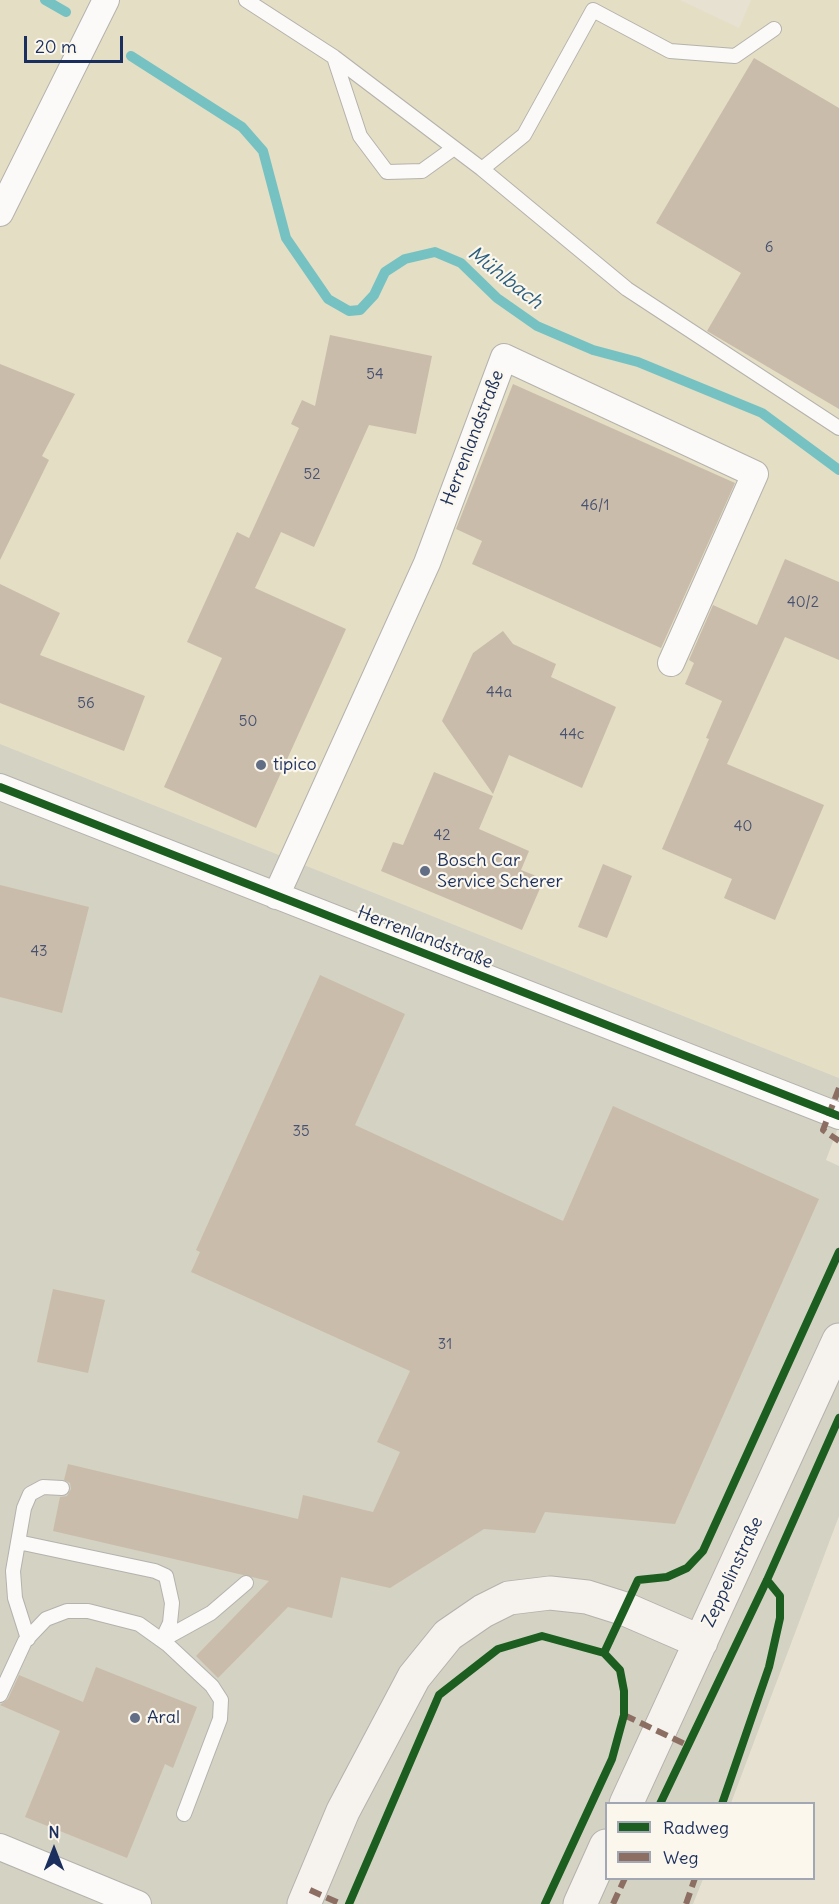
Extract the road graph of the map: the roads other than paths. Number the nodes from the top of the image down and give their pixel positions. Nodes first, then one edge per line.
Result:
1 (106, 0) edge
2 (246, 0) edge
3 (774, 28) dead end
4 (334, 57) junction
5 (454, 148) junction
6 (482, 170) junction
7 (0, 213) edge
8 (839, 428) edge
9 (672, 663) dead end
10 (0, 787) edge
11 (276, 896) junction
12 (839, 1116) edge
13 (839, 1340) edge
14 (62, 1488) dead end
15 (18, 1542) junction
16 (246, 1583) dead end
17 (28, 1639) junction
18 (162, 1640) junction
19 (701, 1642) junction
20 (0, 1695) edge
21 (626, 1802) edge
22 (184, 1814) dead end
23 (0, 1848) edge
24 (605, 1848) edge
25 (138, 1904) edge
26 (304, 1904) edge
27 (580, 1904) edge

1 - 7 street
2 - 4 lane
3 - 6 lane
4 - 5 lane
4 - 5 lane
5 - 6 lane
6 - 8 lane
9 - 11 street, Herrenlandstraße
10 - 11 street, Herrenlandstraße
11 - 12 street, Herrenlandstraße
13 - 19 main road, Zeppelinstraße
14 - 15 lane
15 - 17 lane
15 - 18 lane
16 - 18 lane
17 - 18 lane
17 - 20 lane
18 - 22 lane
19 - 21 main road, Zeppelinstraße
19 - 26 main road
23 - 25 street
24 - 27 main road

